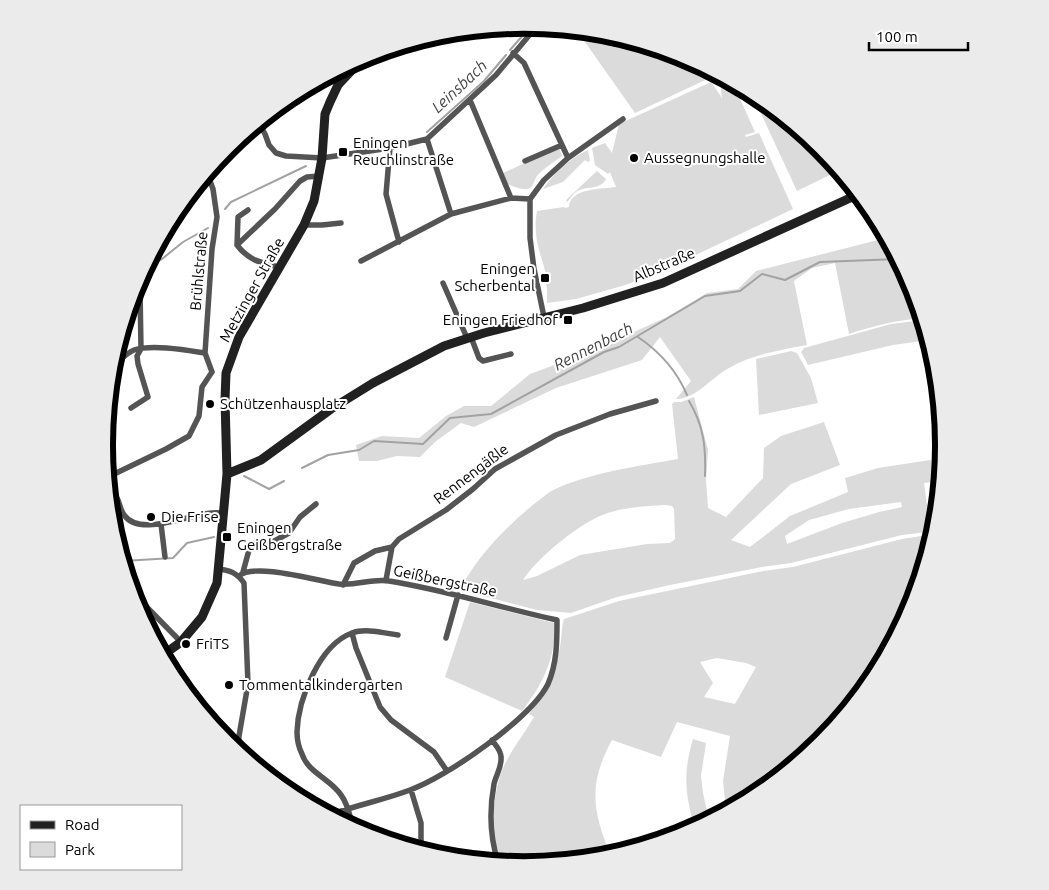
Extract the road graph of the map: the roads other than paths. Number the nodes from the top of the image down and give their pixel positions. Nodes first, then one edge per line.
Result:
1 (530, 34) edge
2 (513, 53) junction
3 (349, 73) edge
4 (470, 100) junction
5 (623, 119) dead end
6 (262, 129) edge
7 (427, 139) junction
8 (562, 145) junction
9 (390, 148) junction
10 (322, 158) junction
11 (568, 158) junction
12 (525, 161) dead end
13 (319, 176) junction
14 (210, 180) edge
15 (852, 197) edge
16 (511, 198) junction
17 (530, 198) junction
18 (248, 210) dead end
19 (451, 214) junction
20 (341, 223) dead end
21 (304, 225) junction
22 (399, 242) junction
23 (237, 245) junction
24 (361, 261) dead end
25 (279, 267) junction
26 (443, 283) dead end
27 (140, 300) edge
28 (544, 317) junction
29 (469, 338) junction
30 (141, 349) junction
31 (205, 353) junction
32 (511, 354) dead end
33 (122, 359) edge
34 (212, 372) junction
35 (226, 373) junction
36 (656, 401) dead end
37 (132, 408) dead end
38 (114, 474) edge
39 (227, 474) junction
40 (117, 502) edge
41 (316, 504) dead end
42 (222, 513) junction
43 (161, 524) junction
44 (392, 548) junction
45 (165, 557) dead end
46 (218, 569) junction
47 (241, 574) junction
48 (386, 580) junction
49 (342, 585) junction
50 (458, 595) junction
51 (148, 609) edge
52 (352, 633) junction
53 (398, 634) dead end
54 (446, 638) dead end
55 (181, 642) junction
56 (168, 650) edge
57 (239, 740) edge
58 (492, 740) junction
59 (447, 771) junction
60 (411, 790) junction
61 (348, 808) junction
62 (339, 812) edge
63 (350, 817) edge
64 (421, 843) edge
65 (496, 855) edge

1 - 2 street
2 - 4 street
2 - 8 street
3 - 10 main road, Metzinger Straße
4 - 7 street
4 - 16 street
5 - 11 street
6 - 10 street
7 - 9 street
7 - 19 street
8 - 11 street
8 - 12 street
9 - 10 street
9 - 22 street
10 - 13 main road, Metzinger Straße
11 - 17 street
13 - 21 main road, Metzinger Straße
13 - 23 street
14 - 31 street, Brühlstraße
15 - 28 main road, Albstraße
16 - 17 street
16 - 19 street
17 - 28 street
18 - 23 street
19 - 22 street
20 - 21 street
21 - 25 main road, Metzinger Straße
22 - 24 street
23 - 25 street
25 - 35 main road, Metzinger Straße
26 - 29 street
27 - 30 street
28 - 29 main road, Albstraße
29 - 32 street
29 - 39 main road, Albstraße
30 - 31 street
30 - 33 street
30 - 37 street
31 - 34 street, Brühlstraße
34 - 35 street
34 - 38 street
35 - 39 main road, Metzinger Straße
36 - 44 street, Rennengäßle
39 - 42 main road, Metzinger Straße
40 - 43 street
41 - 47 street
42 - 43 street
42 - 46 main road, Metzinger Straße
43 - 45 street
44 - 48 street
44 - 49 street, Rennengäßle
46 - 47 street
46 - 55 main road, Metzinger Straße
47 - 49 street, Geißbergstraße
47 - 57 street
48 - 49 street, Geißbergstraße
48 - 50 street, Geißbergstraße
50 - 54 street
50 - 58 street, Geißbergstraße
51 - 55 street
52 - 53 street
52 - 59 street
52 - 61 street
55 - 56 main road, Metzinger Straße
58 - 59 street
58 - 65 street
59 - 60 street
60 - 61 street
60 - 64 street
61 - 62 street
61 - 63 street

